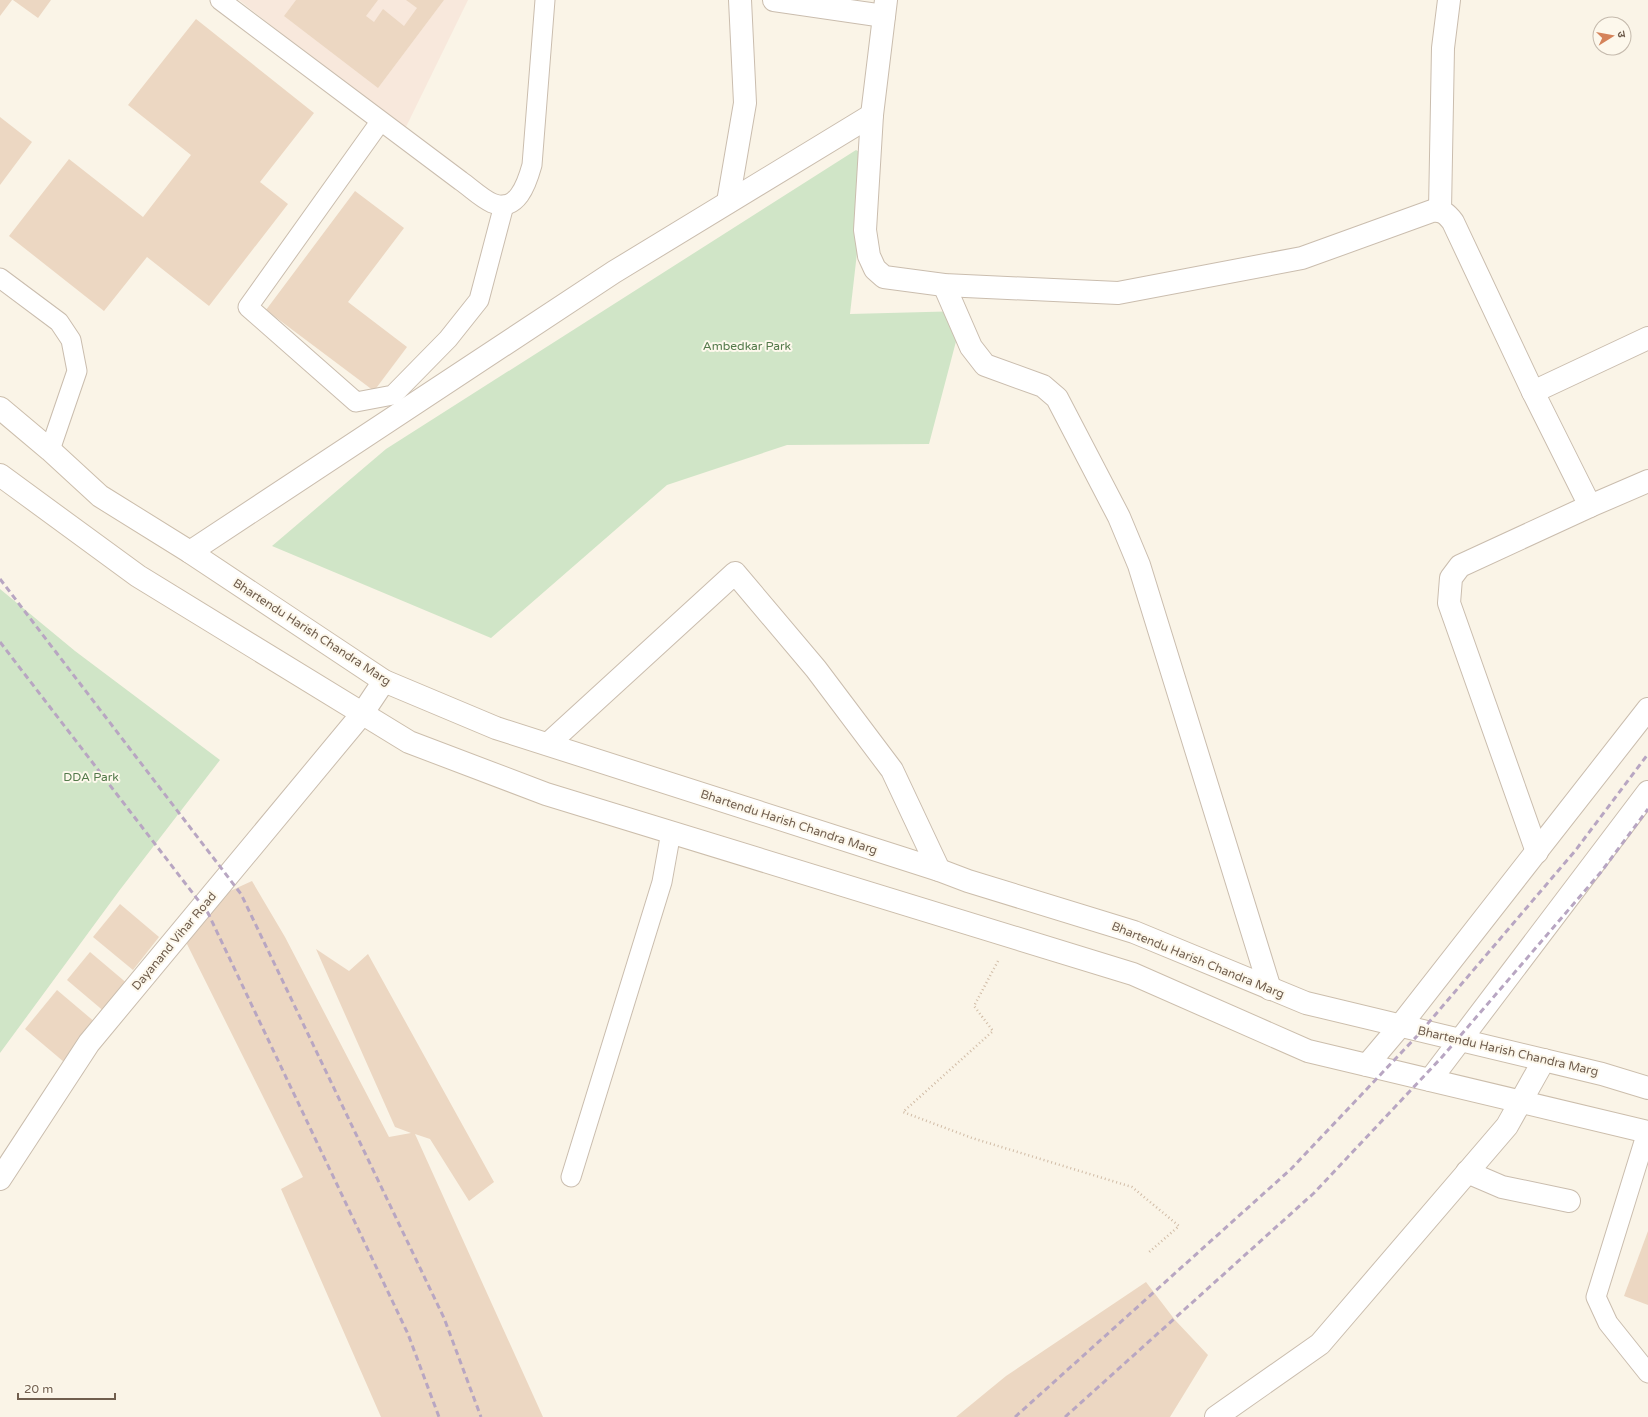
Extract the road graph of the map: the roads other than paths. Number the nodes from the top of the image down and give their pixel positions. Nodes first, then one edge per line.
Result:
1 (220, 0) edge
2 (545, 0) edge
3 (740, 0) edge
4 (774, 0) edge
5 (1449, 0) edge
6 (885, 8) edge
7 (872, 115) junction
8 (380, 122) junction
9 (728, 202) junction
10 (504, 205) junction
11 (1440, 210) junction
12 (0, 278) edge
13 (944, 286) junction
14 (1648, 338) edge
15 (1533, 392) junction
16 (0, 408) edge
17 (50, 450) junction
18 (0, 475) edge
19 (1648, 481) edge
20 (1590, 506) junction
21 (190, 552) junction
22 (384, 681) junction
23 (1648, 709) edge
24 (362, 714) junction
25 (548, 744) junction
26 (1648, 792) edge
27 (671, 832) junction
28 (1537, 852) junction
29 (939, 870) junction
30 (1270, 988) junction
31 (1400, 1026) junction
32 (1460, 1040) junction
33 (1544, 1060) junction
34 (1367, 1065) junction
35 (1430, 1080) junction
36 (1648, 1088) edge
37 (1520, 1102) junction
38 (1647, 1132) edge
39 (1467, 1172) junction
40 (571, 1177) dead end
41 (0, 1179) edge
42 (1570, 1201) dead end
43 (1648, 1373) edge
44 (1216, 1417) edge

1 - 8 lane
2 - 10 lane
3 - 9 street
4 - 6 street
5 - 11 street
6 - 7 street
7 - 9 street
7 - 13 street
8 - 10 lane
8 - 10 lane
9 - 21 street
11 - 13 street
11 - 15 street
12 - 17 lane
13 - 30 street
14 - 15 street
15 - 20 street
16 - 17 street, Bhartendu Harish Chandra Marg
17 - 21 street, Bhartendu Harish Chandra Marg
18 - 24 street
19 - 20 street
20 - 28 street
21 - 22 street, Bhartendu Harish Chandra Marg
22 - 24 street, Dayanand Vihar Road
22 - 25 street, Bhartendu Harish Chandra Marg
23 - 28 street
24 - 27 street
24 - 41 street, Dayanand Vihar Road
25 - 29 street, Bhartendu Harish Chandra Marg
25 - 29 street
26 - 32 street
27 - 34 street
27 - 40 lane
28 - 31 street
29 - 30 street, Bhartendu Harish Chandra Marg
30 - 31 street, Bhartendu Harish Chandra Marg
31 - 32 street, Bhartendu Harish Chandra Marg
31 - 34 street
32 - 33 street, Bhartendu Harish Chandra Marg
32 - 35 street
33 - 36 street, Bhartendu Harish Chandra Marg
33 - 37 street
34 - 35 street
35 - 37 street
37 - 38 street
37 - 39 street
38 - 43 lane
39 - 42 street
39 - 44 street

